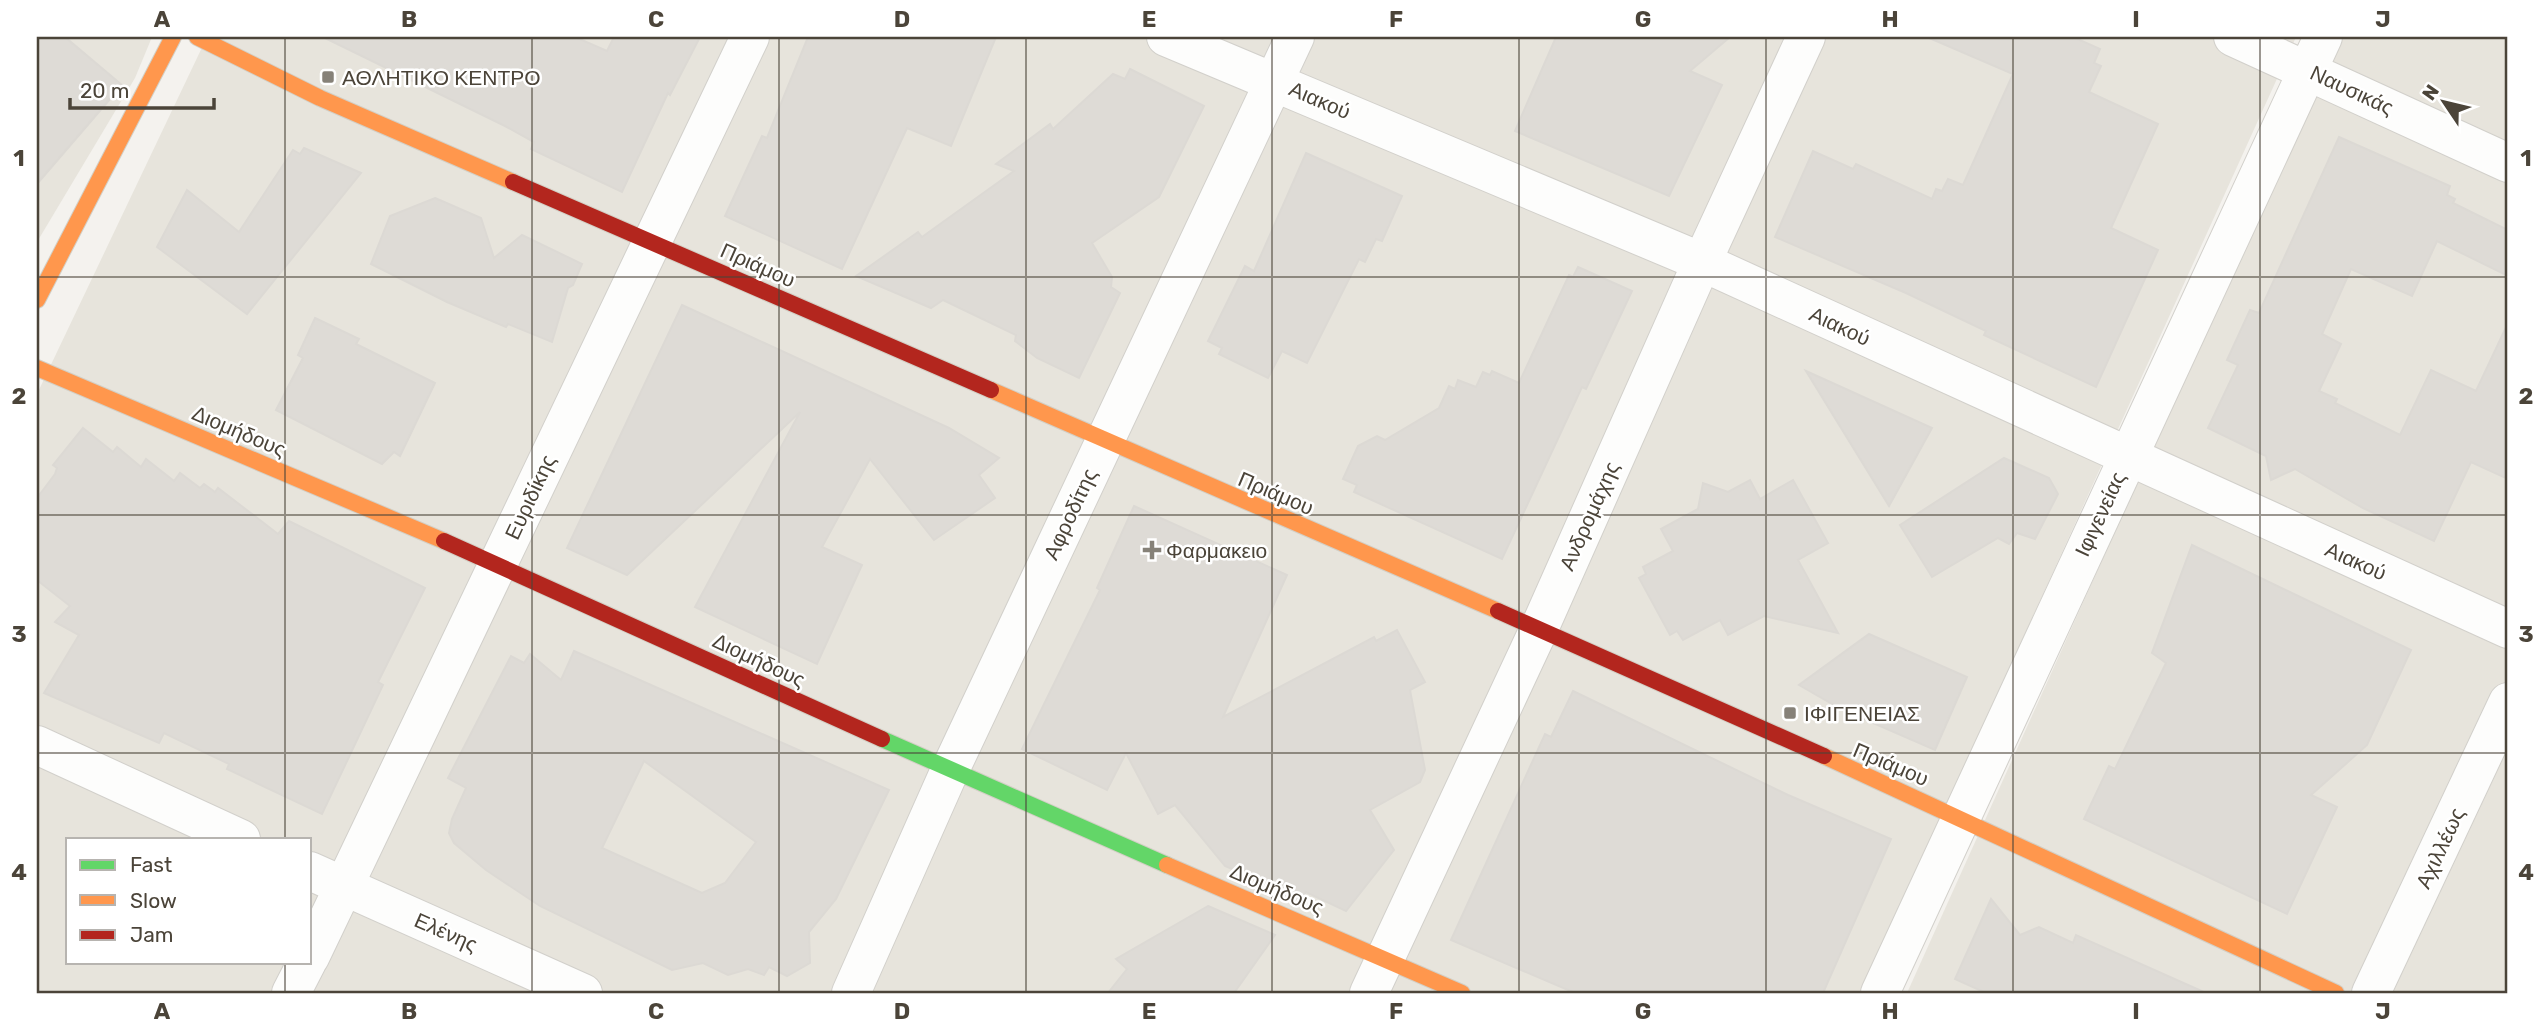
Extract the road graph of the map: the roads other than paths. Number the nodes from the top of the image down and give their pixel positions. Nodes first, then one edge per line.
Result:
1 (173, 37) edge
2 (197, 37) edge
3 (750, 37) edge
4 (1166, 37) edge
5 (1295, 37) edge
6 (1806, 37) edge
7 (2233, 37) edge
8 (2316, 53) edge
9 (1274, 81) junction
10 (2508, 163) edge
11 (651, 240) junction
12 (1702, 262) junction
13 (37, 300) edge
14 (37, 368) edge
15 (1104, 442) junction
16 (2126, 458) junction
17 (498, 564) junction
18 (1539, 629) junction
19 (2508, 629) edge
20 (2508, 702) edge
21 (37, 745) edge
22 (950, 770) junction
23 (1961, 817) junction
24 (239, 838) edge
25 (312, 872) edge
26 (344, 887) junction
27 (312, 953) edge
28 (1385, 959) junction
29 (306, 964) edge
30 (291, 993) edge
31 (583, 993) edge
32 (851, 993) edge
33 (1369, 993) edge
34 (1462, 993) edge
35 (1880, 993) edge
36 (2336, 993) edge
37 (2371, 993) edge

1 - 13 street
2 - 11 street, Πριάμου
3 - 11 street, Ευριδίκης
4 - 9 street, Αιακού
5 - 9 street, Αφροδίτης
6 - 12 street, Ανδρομάχης
7 - 8 street, Ναυσικάς
8 - 10 street, Ναυσικάς
8 - 16 street, Ιφιγενείας
9 - 12 street, Αιακού
9 - 15 street, Αφροδίτης
11 - 15 street, Πριάμου
11 - 17 street, Ευριδίκης
12 - 16 street, Αιακού
12 - 18 street, Ανδρομάχης
14 - 17 street, Διομήδους
15 - 18 street, Πριάμου
15 - 22 street, Αφροδίτης
16 - 19 street, Αιακού
16 - 23 street, Ιφιγενείας
17 - 22 street, Διομήδους
17 - 26 street, Ευριδίκης
18 - 23 street, Πριάμου
18 - 28 street, Ανδρομάχης
20 - 37 street, Αχιλλέως
21 - 24 street
22 - 28 street, Διομήδους
22 - 32 street, Αφροδίτης
23 - 35 street, Ιφιγενείας
23 - 36 street, Πριάμου
25 - 26 street, Ελένης
26 - 27 street, Ευριδίκης
26 - 31 street, Ελένης
28 - 33 street, Ανδρομάχης
28 - 34 street, Διομήδους
29 - 30 street

